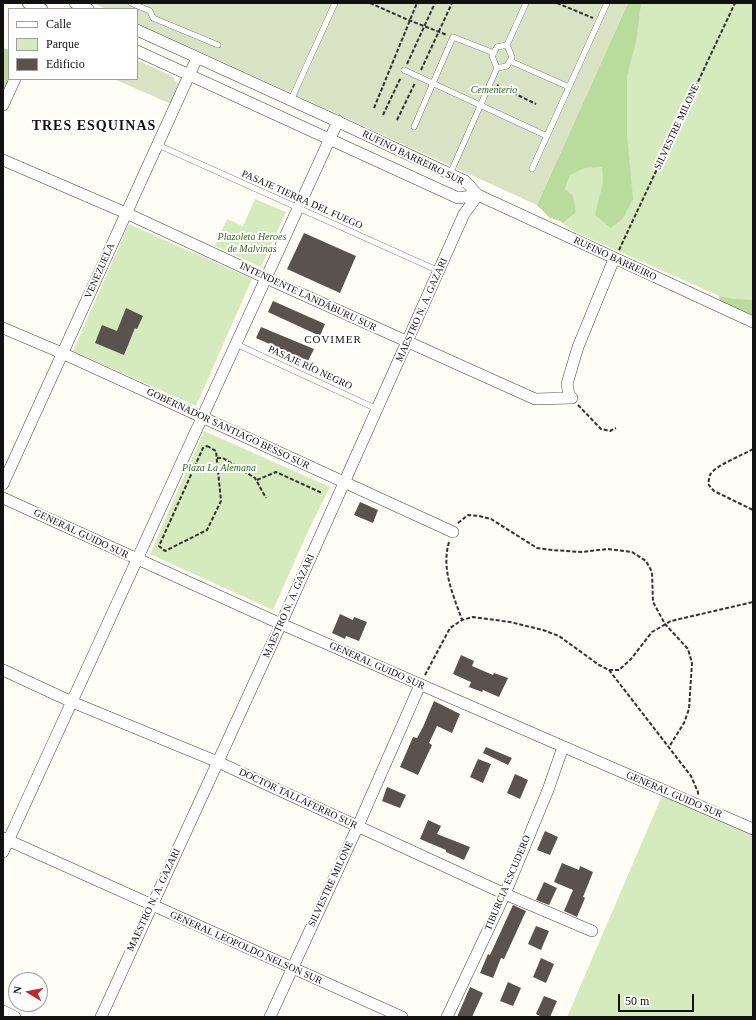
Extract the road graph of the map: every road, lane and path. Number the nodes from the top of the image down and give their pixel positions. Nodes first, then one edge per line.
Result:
1 (28, 3) edge
2 (75, 3) edge
3 (131, 3) edge
4 (335, 3) edge
5 (370, 3) edge
6 (417, 3) edge
7 (435, 3) edge
8 (452, 3) edge
9 (526, 3) edge
10 (557, 3) edge
11 (607, 3) edge
12 (736, 3) edge
13 (138, 6) edge
14 (40, 8) edge
15 (86, 8) edge
16 (593, 18) dead end
17 (409, 20) junction
18 (425, 26) junction
19 (138, 30) edge
20 (439, 32) junction
21 (453, 37) junction
22 (218, 44) dead end
23 (507, 45) junction
24 (138, 51) edge
25 (494, 53) junction
26 (197, 58) junction
27 (510, 61) junction
28 (496, 68) junction
29 (404, 70) junction
30 (189, 75) junction
31 (418, 76) junction
32 (15, 80) edge
33 (490, 82) junction
34 (433, 83) junction
35 (569, 88) junction
36 (291, 100) junction
37 (536, 104) dead end
38 (3, 105) edge
39 (480, 105) junction
40 (374, 108) dead end
41 (383, 115) dead end
42 (397, 120) dead end
43 (338, 121) junction
44 (414, 127) dead end
45 (547, 136) junction
46 (329, 139) junction
47 (158, 145) junction
48 (3, 160) edge
49 (532, 169) dead end
50 (450, 174) junction
51 (478, 195) junction
52 (298, 208) junction
53 (126, 212) junction
54 (616, 255) junction
55 (439, 271) junction
56 (266, 278) junction
57 (753, 322) edge
58 (3, 328) edge
59 (407, 342) junction
60 (236, 344) junction
61 (62, 353) junction
62 (572, 398) junction
63 (377, 409) junction
64 (202, 417) junction
65 (616, 428) dead end
66 (753, 449) edge
67 (217, 458) junction
68 (257, 480) junction
69 (345, 482) junction
70 (3, 484) edge
71 (322, 493) dead end
72 (3, 498) edge
73 (266, 498) dead end
74 (753, 510) edge
75 (453, 532) junction
76 (137, 560) junction
77 (753, 602) edge
78 (462, 620) junction
79 (281, 624) junction
80 (665, 624) junction
81 (3, 670) edge
82 (609, 670) junction
83 (420, 685) junction
84 (72, 702) junction
85 (563, 747) junction
86 (669, 747) junction
87 (218, 762) junction
88 (697, 805) junction
89 (358, 826) junction
90 (753, 829) edge
91 (6, 839) edge
92 (3, 852) edge
93 (505, 894) junction
94 (152, 906) junction
95 (592, 931) dead end
96 (292, 968) junction
97 (3, 1011) edge
98 (16, 1017) edge
99 (101, 1017) edge
100 (270, 1017) edge
101 (402, 1017) edge
102 (447, 1017) edge

1 - 14 street
2 - 15 street
3 - 13 lane
4 - 36 lane
5 - 17 path
6 - 17 path
7 - 18 path
8 - 20 path
9 - 23 lane
10 - 16 path
11 - 35 lane
12 - 54 path, SILVESTRE MILONE
13 - 22 lane
17 - 18 path
17 - 40 path
18 - 20 path
18 - 29 path
19 - 26 street, RUFINO BARREIRO SUR
20 - 21 path
20 - 31 path
21 - 25 lane
21 - 34 lane
23 - 25 lane
23 - 27 lane
24 - 30 street, RUFINO BARREIRO SUR
25 - 28 lane
26 - 30 street, VENEZUELA
26 - 36 street, RUFINO BARREIRO SUR
27 - 28 lane
27 - 35 lane
28 - 33 lane
29 - 31 lane
29 - 41 path
30 - 46 street, RUFINO BARREIRO SUR
30 - 47 street, VENEZUELA
31 - 34 lane
31 - 42 path
32 - 38 street
33 - 37 path
33 - 39 lane
34 - 39 lane
34 - 44 lane
35 - 45 lane
36 - 43 street, RUFINO BARREIRO SUR
39 - 45 lane
39 - 50 lane
43 - 46 street
43 - 50 street, RUFINO BARREIRO SUR
45 - 49 lane
46 - 51 street, RUFINO BARREIRO SUR
46 - 52 street
47 - 52 lane, PASAJE TIERRA DEL FUEGO
47 - 53 street, VENEZUELA
48 - 53 street, INTENDENTE LANDÁBURU SUR
50 - 51 street, RUFINO BARREIRO SUR
51 - 54 street, RUFINO BARREIRO
51 - 55 street, MAESTRO N. A. GAZARI
52 - 55 lane, PASAJE TIERRA DEL FUEGO
52 - 56 street
53 - 56 street, INTENDENTE LANDÁBURU SUR
53 - 61 street, VENEZUELA
54 - 57 street, RUFINO BARREIRO
54 - 62 street
55 - 59 street, MAESTRO N. A. GAZARI
56 - 59 street, INTENDENTE LANDÁBURU SUR
56 - 60 street
58 - 61 street, GOBERNADOR SANTIAGO BESSO SUR
59 - 62 street, INTENDENTE LANDÁBURU SUR
59 - 63 street, MAESTRO N. A. GAZARI
60 - 63 lane, PASAJE RÍO NEGRO
60 - 64 street
61 - 64 street, GOBERNADOR SANTIAGO BESSO SUR
61 - 70 street, VENEZUELA
62 - 65 path
63 - 69 street, MAESTRO N. A. GAZARI
64 - 69 street, GOBERNADOR SANTIAGO BESSO SUR
64 - 76 street
66 - 74 path
67 - 67 path
67 - 68 path
68 - 71 path
68 - 73 path
69 - 75 street, GOBERNADOR SANTIAGO BESSO SUR
69 - 79 street, MAESTRO N. A. GAZARI
72 - 76 street, GENERAL GUIDO SUR
75 - 78 path
75 - 80 path
76 - 79 street, GENERAL GUIDO SUR
76 - 84 street
77 - 80 path
78 - 82 path
78 - 83 path
79 - 83 street, GENERAL GUIDO SUR
79 - 87 street, MAESTRO N. A. GAZARI
80 - 82 path
80 - 86 path
81 - 84 street, DOCTOR TALLAFERRO SUR
82 - 86 path
83 - 85 street, GENERAL GUIDO SUR
83 - 89 street, SILVESTRE MILONE
84 - 87 street, DOCTOR TALLAFERRO SUR
84 - 91 street
85 - 88 street, GENERAL GUIDO SUR
85 - 93 street, TIBURCIA ESCUDERO
86 - 88 path
87 - 89 street, DOCTOR TALLAFERRO SUR
87 - 94 street, MAESTRO N. A. GAZARI
88 - 90 street, GENERAL GUIDO SUR
89 - 93 street, DOCTOR TALLAFERRO SUR
89 - 96 street, SILVESTRE MILONE
91 - 92 street
91 - 94 street, GENERAL LEOPOLDO NELSON SUR
93 - 95 street, DOCTOR TALLAFERRO SUR
93 - 102 street, TIBURCIA ESCUDERO
94 - 96 street, GENERAL LEOPOLDO NELSON SUR
94 - 99 street, MAESTRO N. A. GAZARI
96 - 100 street, SILVESTRE MILONE
96 - 101 street, GENERAL LEOPOLDO NELSON SUR
97 - 98 street

